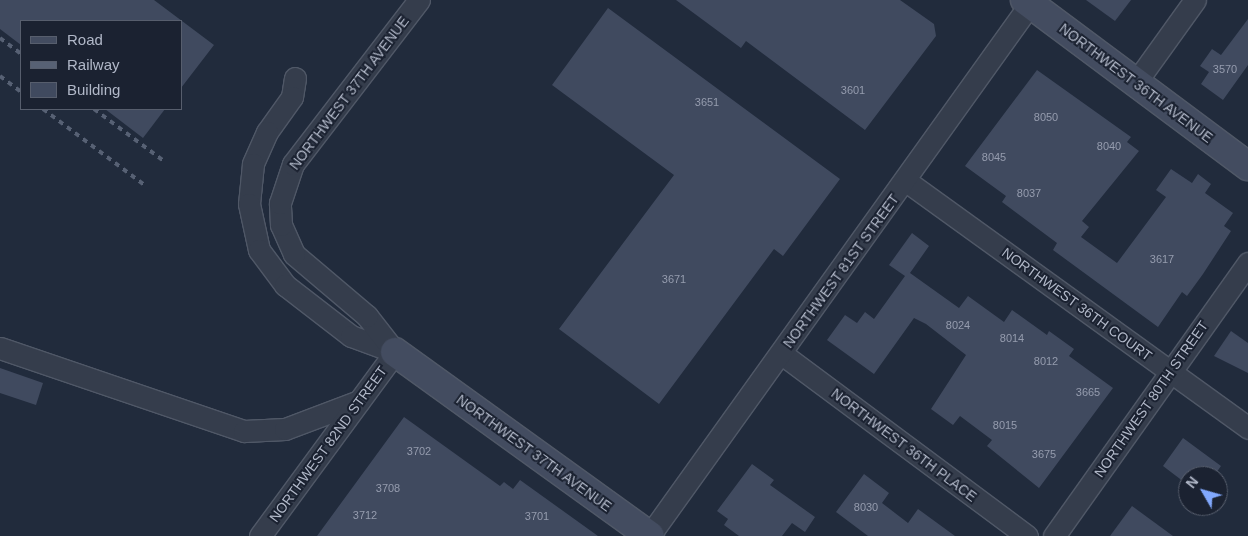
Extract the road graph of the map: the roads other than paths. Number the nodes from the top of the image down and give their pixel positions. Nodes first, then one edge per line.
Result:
1 (419, 0) edge
2 (1195, 0) edge
3 (1027, 2) edge
4 (295, 78) dead end
5 (1136, 82) junction
6 (1248, 166) edge
7 (906, 181) junction
8 (1248, 263) edge
9 (0, 348) edge
10 (395, 352) junction
11 (782, 354) junction
12 (1171, 372) junction
13 (359, 401) junction
14 (1248, 428) edge
15 (260, 536) edge
16 (650, 536) edge
17 (1027, 536) edge
18 (1054, 536) edge

1 - 10 street, NORTHWEST 37TH AVENUE
2 - 5 street
3 - 5 street, NORTHWEST 36TH AVENUE
3 - 7 street, NORTHWEST 81ST STREET
4 - 10 street, NORTHWEST 37TH AVENUE
5 - 6 street, NORTHWEST 36TH AVENUE
7 - 11 street, NORTHWEST 81ST STREET
7 - 12 street, NORTHWEST 36TH COURT
8 - 12 street, NORTHWEST 80TH STREET
9 - 13 street
10 - 13 street, NORTHWEST 82ND STREET
10 - 16 street, NORTHWEST 37TH AVENUE
11 - 16 street, NORTHWEST 81ST STREET
11 - 17 street, NORTHWEST 36TH PLACE
12 - 14 street, NORTHWEST 36TH COURT
12 - 18 street, NORTHWEST 80TH STREET
13 - 15 street, NORTHWEST 82ND STREET

